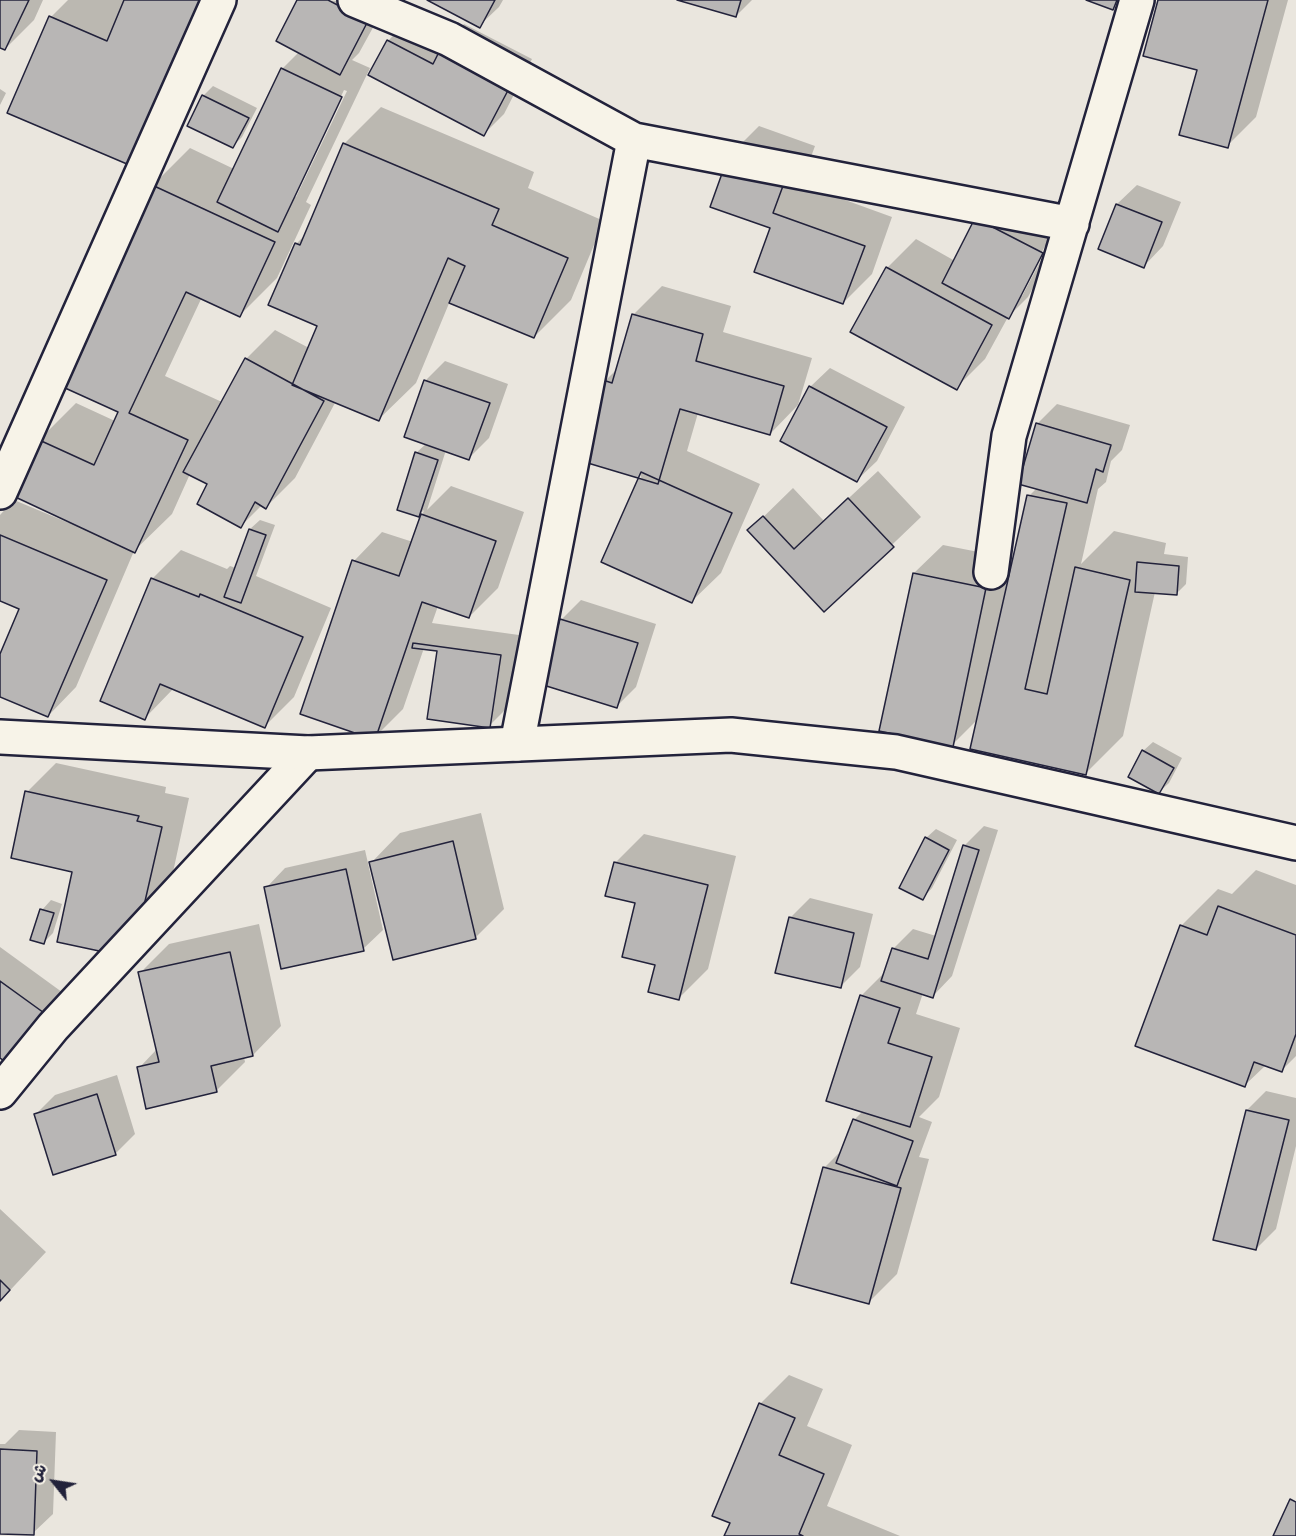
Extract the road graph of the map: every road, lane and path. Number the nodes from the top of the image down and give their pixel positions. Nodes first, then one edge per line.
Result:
1 (219, 0) edge
2 (355, 0) edge
3 (1137, 0) edge
4 (634, 140) junction
5 (1072, 224) junction
6 (0, 492) edge
7 (991, 572) dead end
8 (0, 737) edge
9 (517, 744) junction
10 (308, 753) junction
11 (1296, 843) edge
12 (0, 1092) edge

1 - 6 street
2 - 4 street
3 - 5 street
4 - 5 street
4 - 9 street
5 - 7 street
8 - 10 street
9 - 10 street
9 - 11 street
10 - 12 street

